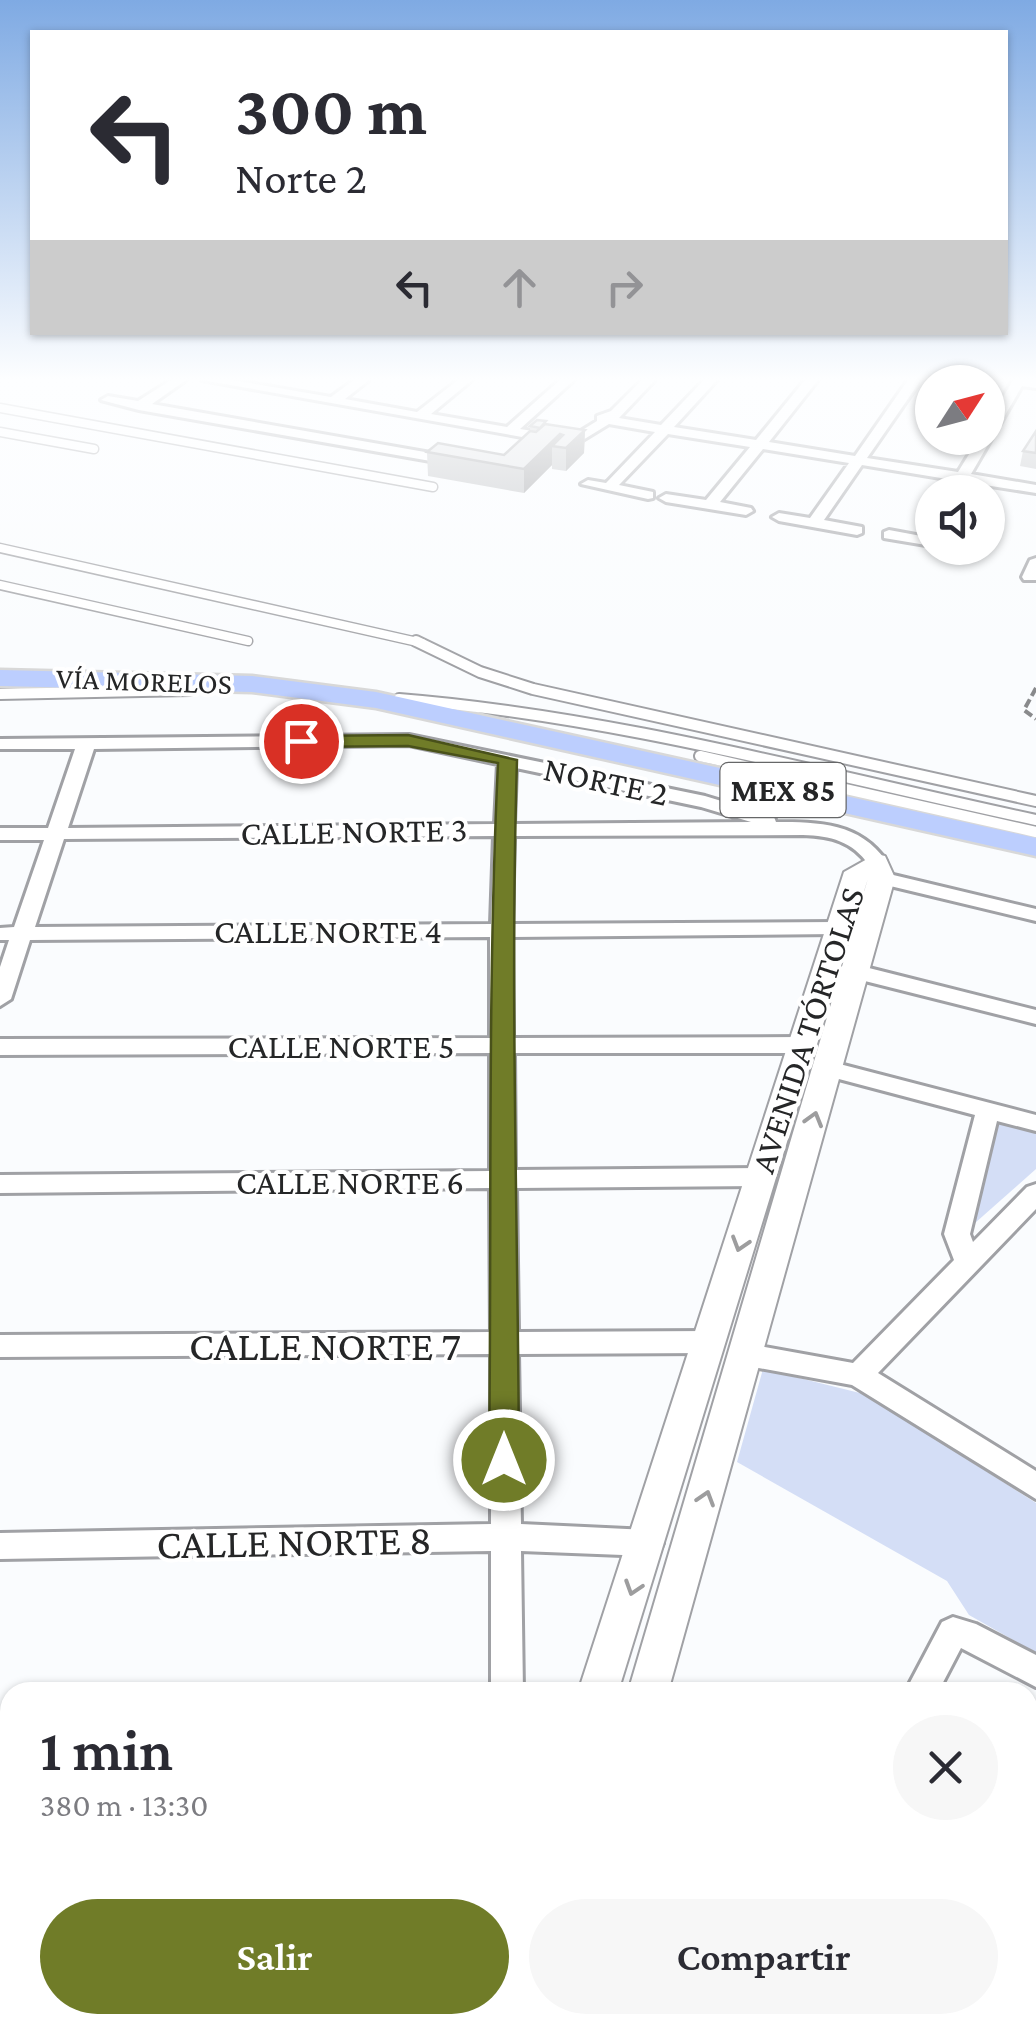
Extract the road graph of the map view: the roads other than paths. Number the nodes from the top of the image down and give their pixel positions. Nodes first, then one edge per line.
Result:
1 (367, 475) edge
2 (621, 475) edge
3 (734, 475) edge
4 (847, 475) edge
5 (588, 484) dead end
6 (1005, 484) edge
7 (434, 487) dead end
8 (609, 488) junction
9 (1036, 489) edge
10 (648, 495) dead end
11 (666, 498) dead end
12 (710, 505) junction
13 (746, 511) dead end
14 (779, 517) dead end
15 (814, 522) junction
16 (858, 530) dead end
17 (889, 536) dead end
18 (915, 537) edge
19 (0, 548) edge
20 (0, 585) edge
21 (248, 641) dead end
22 (0, 681) edge
23 (180, 690) junction
24 (353, 696) junction
25 (0, 697) edge
26 (614, 733) junction
27 (530, 734) junction
28 (0, 744) edge
29 (86, 744) junction
30 (507, 760) junction
31 (1036, 800) edge
32 (1036, 820) edge
33 (791, 828) junction
34 (504, 829) junction
35 (1036, 832) edge
36 (0, 834) edge
37 (56, 834) junction
38 (1036, 847) edge
39 (872, 870) junction
40 (1036, 915) edge
41 (837, 928) junction
42 (501, 930) junction
43 (11, 934) edge
44 (857, 972) junction
45 (0, 1000) edge
46 (1036, 1017) edge
47 (802, 1045) junction
48 (506, 1046) junction
49 (0, 1048) edge
50 (828, 1069) junction
51 (988, 1111) junction
52 (1036, 1123) edge
53 (761, 1176) junction
54 (504, 1181) junction
55 (0, 1184) edge
56 (1036, 1194) edge
57 (968, 1262) junction
58 (710, 1342) junction
59 (504, 1344) junction
60 (0, 1346) edge
61 (748, 1355) junction
62 (859, 1375) junction
63 (1036, 1486) edge
64 (504, 1537) junction
65 (648, 1542) junction
66 (0, 1546) edge
67 (1036, 1672) edge
68 (508, 1682) edge
69 (601, 1682) edge
70 (651, 1682) edge
71 (926, 1682) edge

1 - 7 lane
2 - 8 street
3 - 12 street
4 - 15 street
5 - 8 street
6 - 9 street
8 - 10 street
11 - 12 street
12 - 13 street
14 - 15 street
15 - 16 street
17 - 18 street
19 - 31 lane
20 - 21 lane
22 - 23 lane
22 - 24 main road, VÍA MORELOS / MEX 85
23 - 24 lane
23 - 25 lane
24 - 26 lane
24 - 27 main road, VÍA MORELOS / MEX 85
25 - 27 main road, VÍA MORELOS / MEX 85
26 - 32 lane
26 - 35 lane
27 - 38 main road, MEX 85
28 - 29 street, NORTE 2
29 - 30 street, NORTE 2
29 - 37 street
30 - 33 street, NORTE 2
30 - 34 street
33 - 34 street, CALLE NORTE 3
33 - 39 street, CALLE NORTE 3
34 - 37 street, CALLE NORTE 3
34 - 42 street
36 - 37 street, CALLE NORTE 3
37 - 43 street
39 - 40 street
39 - 41 street, AVENIDA TÓRTOLAS
39 - 44 street, AVENIDA TÓRTOLAS
41 - 42 street, CALLE NORTE 4
41 - 47 street, AVENIDA TÓRTOLAS
42 - 43 street, CALLE NORTE 4
42 - 48 street
43 - 45 street
44 - 46 street
44 - 50 street, AVENIDA TÓRTOLAS
47 - 48 street, CALLE NORTE 5
47 - 53 street, AVENIDA TÓRTOLAS
48 - 49 street, CALLE NORTE 5
48 - 54 street
50 - 51 street
61 -> 50 street, AVENIDA TÓRTOLAS
51 - 52 street
51 - 57 street
53 - 54 street, CALLE NORTE 6
53 -> 58 street, AVENIDA TÓRTOLAS
54 - 55 street, CALLE NORTE 6
54 - 59 street
56 - 57 street
57 - 62 street
58 - 59 street, CALLE NORTE 7
58 - 65 street, AVENIDA TÓRTOLAS
59 - 60 street, CALLE NORTE 7
59 - 64 street
61 - 62 street
70 -> 61 street, AVENIDA TÓRTOLAS
62 - 63 street
64 - 65 street, CALLE NORTE 8
64 - 66 street, CALLE NORTE 8
64 - 68 street
65 -> 69 street, AVENIDA TÓRTOLAS
67 - 71 street

